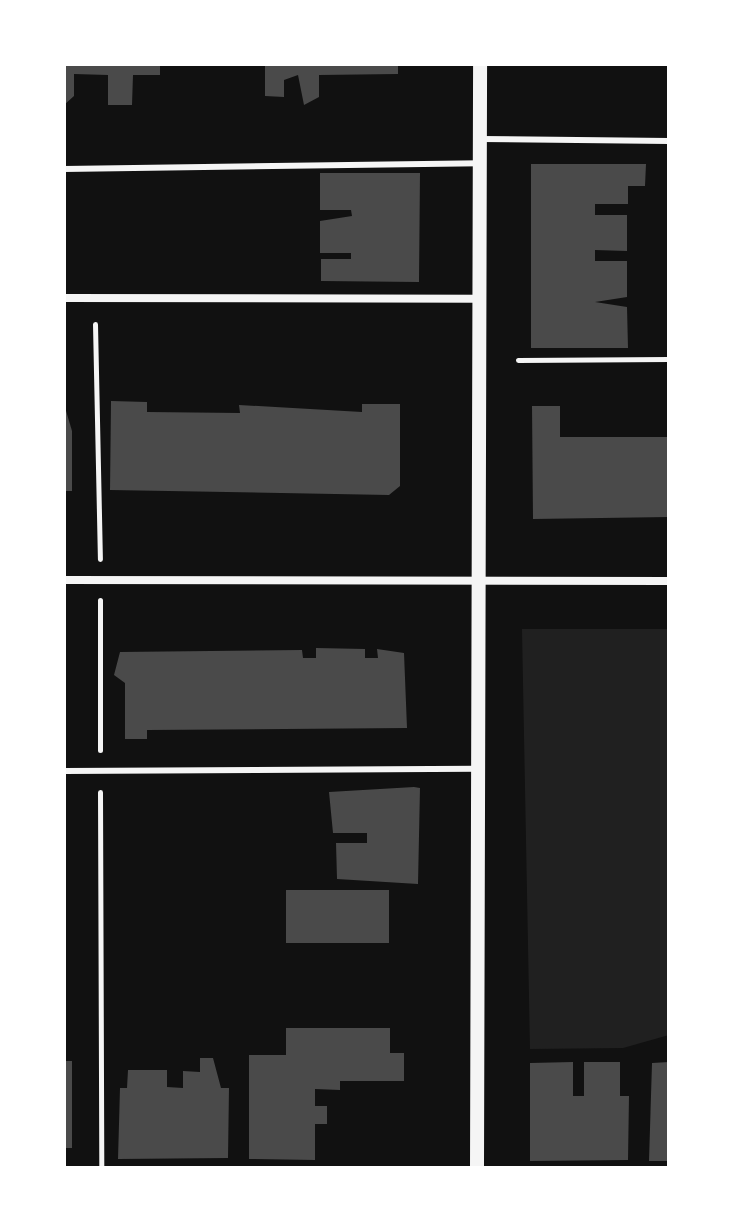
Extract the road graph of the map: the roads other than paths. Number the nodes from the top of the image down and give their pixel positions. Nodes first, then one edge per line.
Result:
1 (480, 64) edge
2 (480, 139) junction
3 (669, 141) edge
4 (480, 163) junction
5 (64, 169) edge
6 (64, 298) edge
7 (480, 299) junction
8 (64, 580) edge
9 (479, 581) junction
10 (669, 581) edge
11 (478, 769) junction
12 (64, 771) edge
13 (477, 1168) edge

1 - 2 street
2 - 3 lane
2 - 4 street
4 - 5 lane
4 - 7 street
6 - 7 street
7 - 9 street
8 - 9 street
9 - 10 street
9 - 11 street
11 - 12 lane
11 - 13 street

